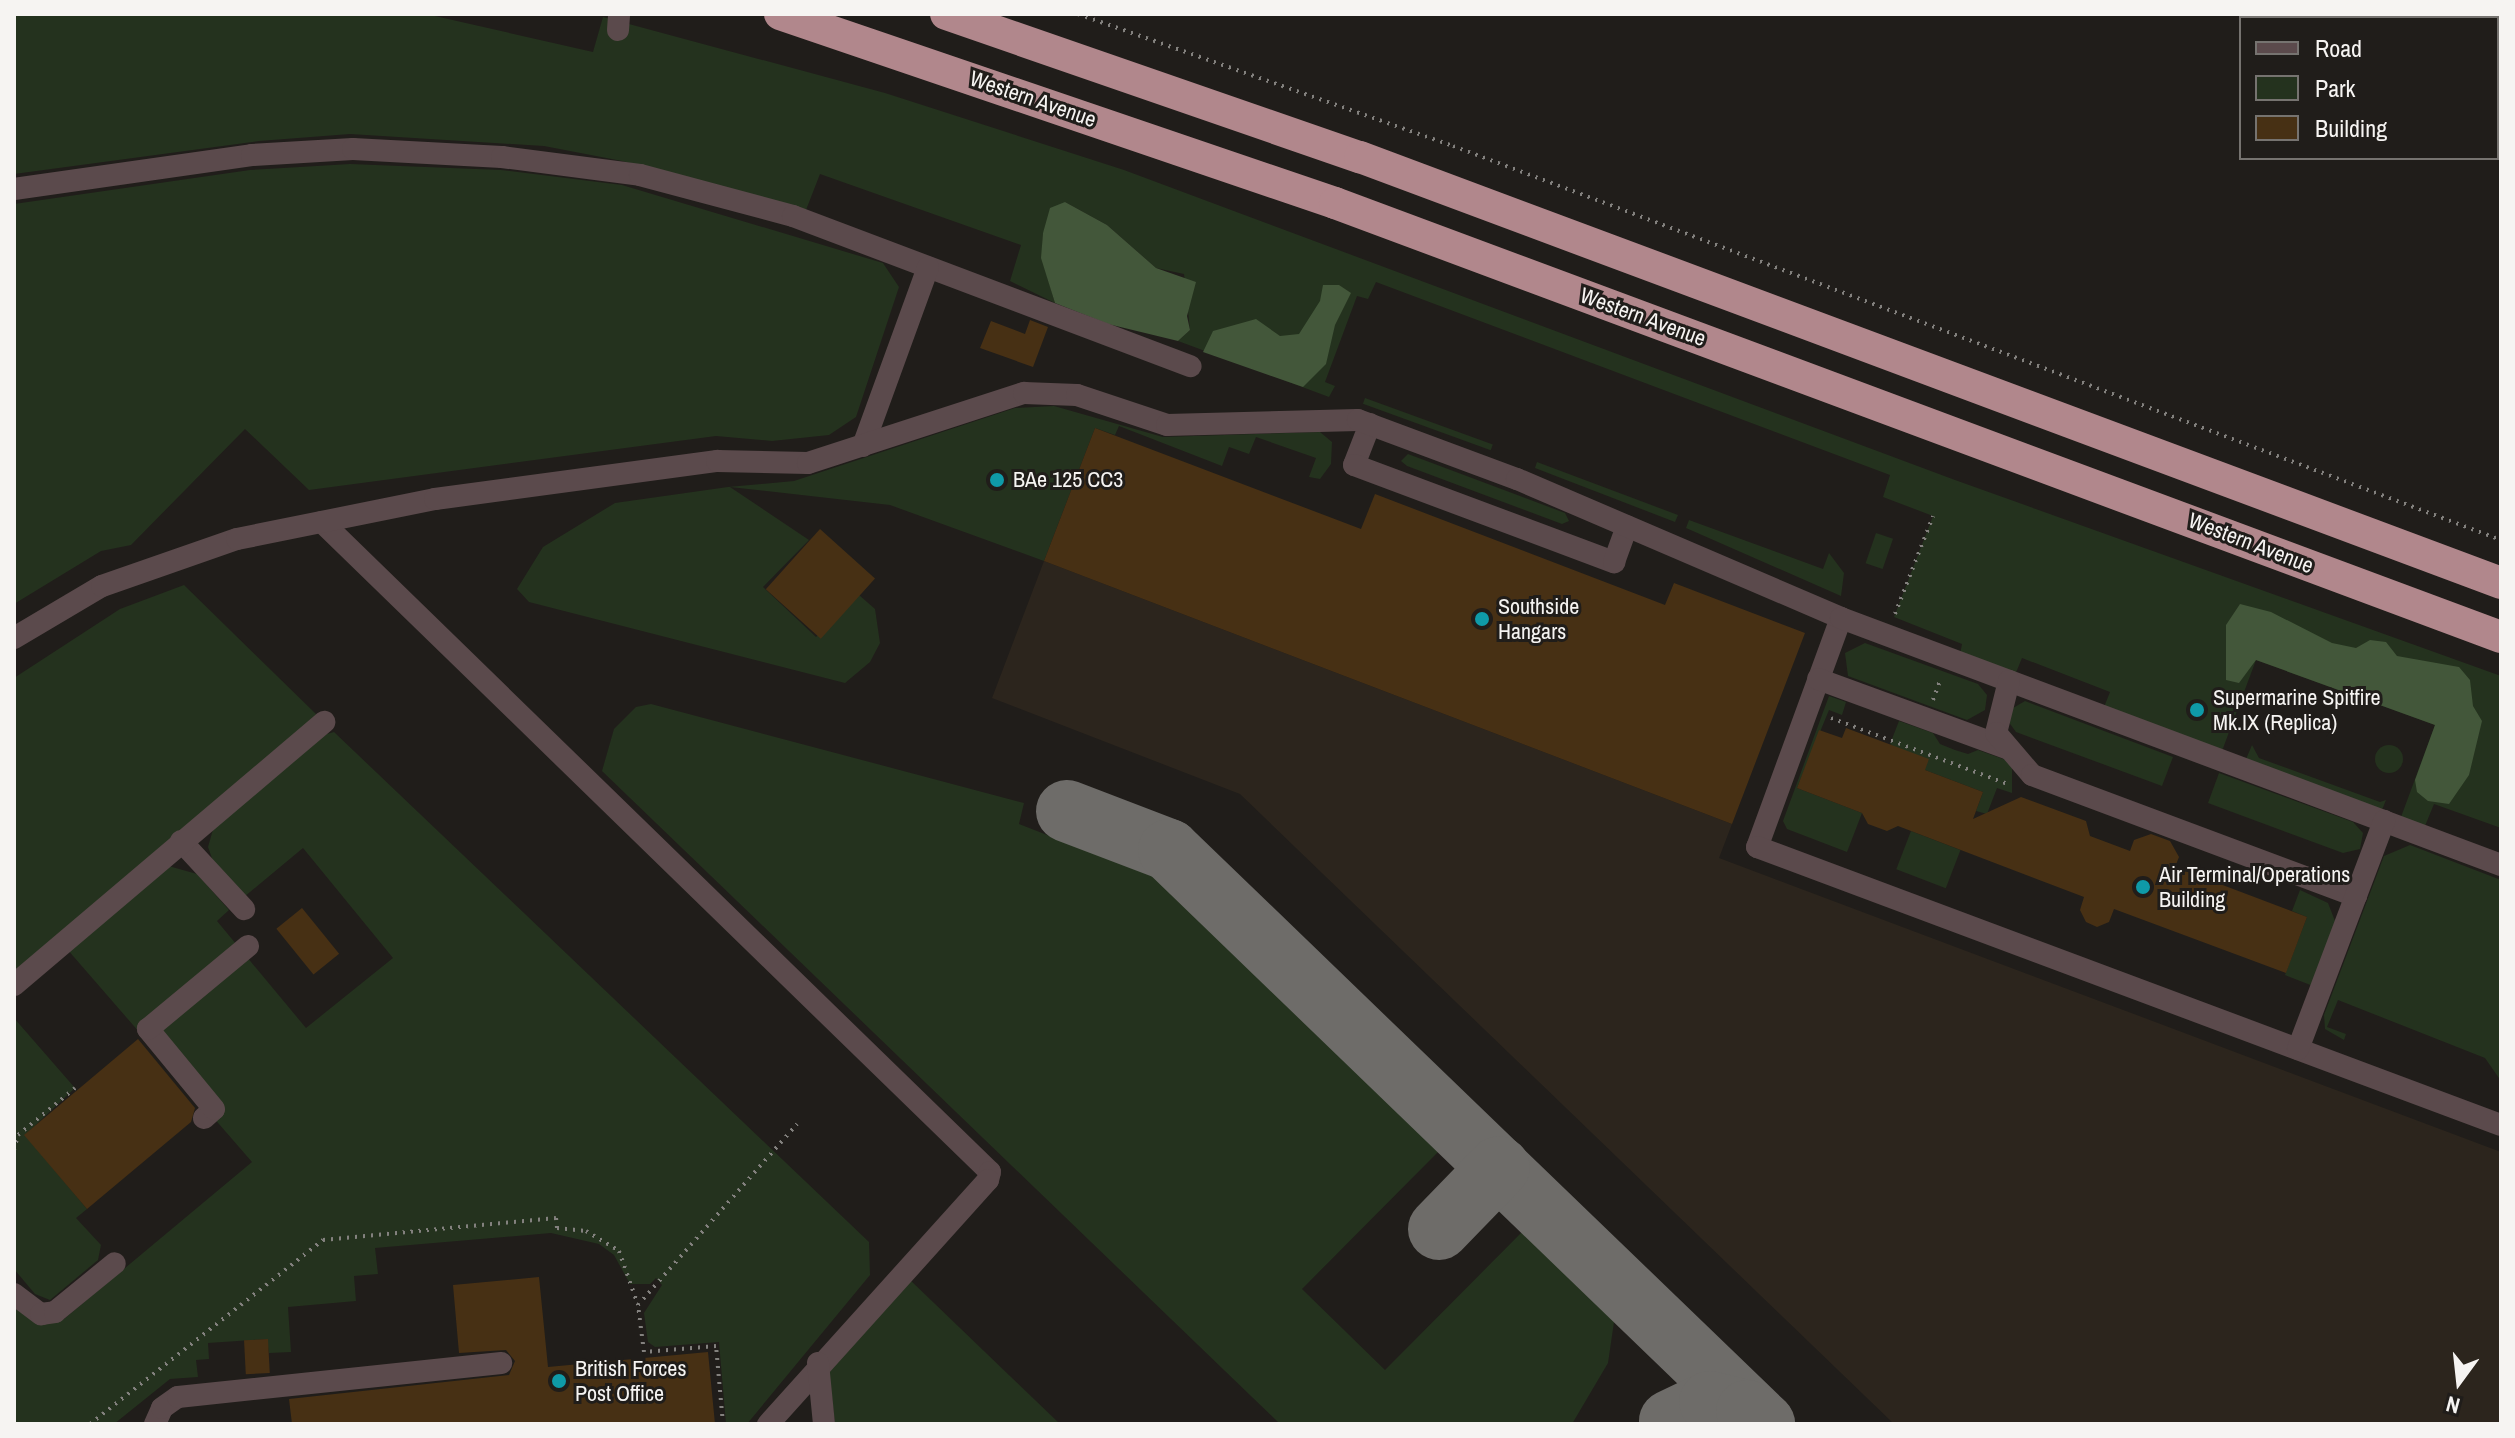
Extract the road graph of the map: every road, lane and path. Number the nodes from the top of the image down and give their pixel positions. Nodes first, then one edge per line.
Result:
1 (780, 14) edge
2 (946, 14) edge
3 (1078, 14) edge
4 (14, 189) edge
5 (928, 267) junction
6 (1191, 366) dead end
7 (1370, 424) junction
8 (863, 446) junction
9 (1933, 516) dead end
10 (322, 522) junction
11 (1627, 526) junction
12 (2501, 540) edge
13 (2501, 583) edge
14 (1841, 618) junction
15 (1893, 621) dead end
16 (2501, 637) edge
17 (14, 638) edge
18 (1949, 658) junction
19 (1818, 679) junction
20 (2009, 681) junction
21 (1831, 718) dead end
22 (1925, 718) junction
23 (324, 722) dead end
24 (2007, 748) junction
25 (1955, 750) dead end
26 (1951, 762) junction
27 (2013, 786) dead end
28 (2384, 821) junction
29 (181, 841) junction
30 (2501, 865) edge
31 (2356, 896) junction
32 (244, 909) dead end
33 (248, 946) dead end
34 (14, 985) edge
35 (2298, 1049) junction
36 (75, 1088) dead end
37 (204, 1118) dead end
38 (797, 1124) dead end
39 (2501, 1125) edge
40 (14, 1150) edge
41 (115, 1263) dead end
42 (14, 1294) edge
43 (638, 1305) junction
44 (501, 1363) dead end
45 (818, 1363) junction
46 (90, 1424) edge
47 (155, 1424) edge
48 (723, 1424) edge
49 (768, 1424) edge
50 (824, 1424) edge

1 - 16 highway, Western Avenue
2 - 13 highway
3 - 12 path
4 - 5 street
5 - 6 street
5 - 8 street
7 - 8 street
7 - 11 street
7 - 11 street
8 - 10 street
9 - 15 path
10 - 17 street
10 - 45 street
11 - 14 street
14 - 18 street
14 - 19 street
18 - 20 street
18 - 22 path
19 - 22 street
19 - 35 street
20 - 24 street
20 - 28 street
21 - 26 path
22 - 24 street
23 - 29 street
24 - 31 street
25 - 26 path
26 - 27 path
28 - 30 street
28 - 31 street
29 - 32 street
29 - 34 street
31 - 35 street
33 - 37 street
35 - 39 street
36 - 40 path
38 - 43 path
41 - 42 street
43 - 46 path
43 - 48 path
44 - 47 street
45 - 49 street
45 - 50 street

